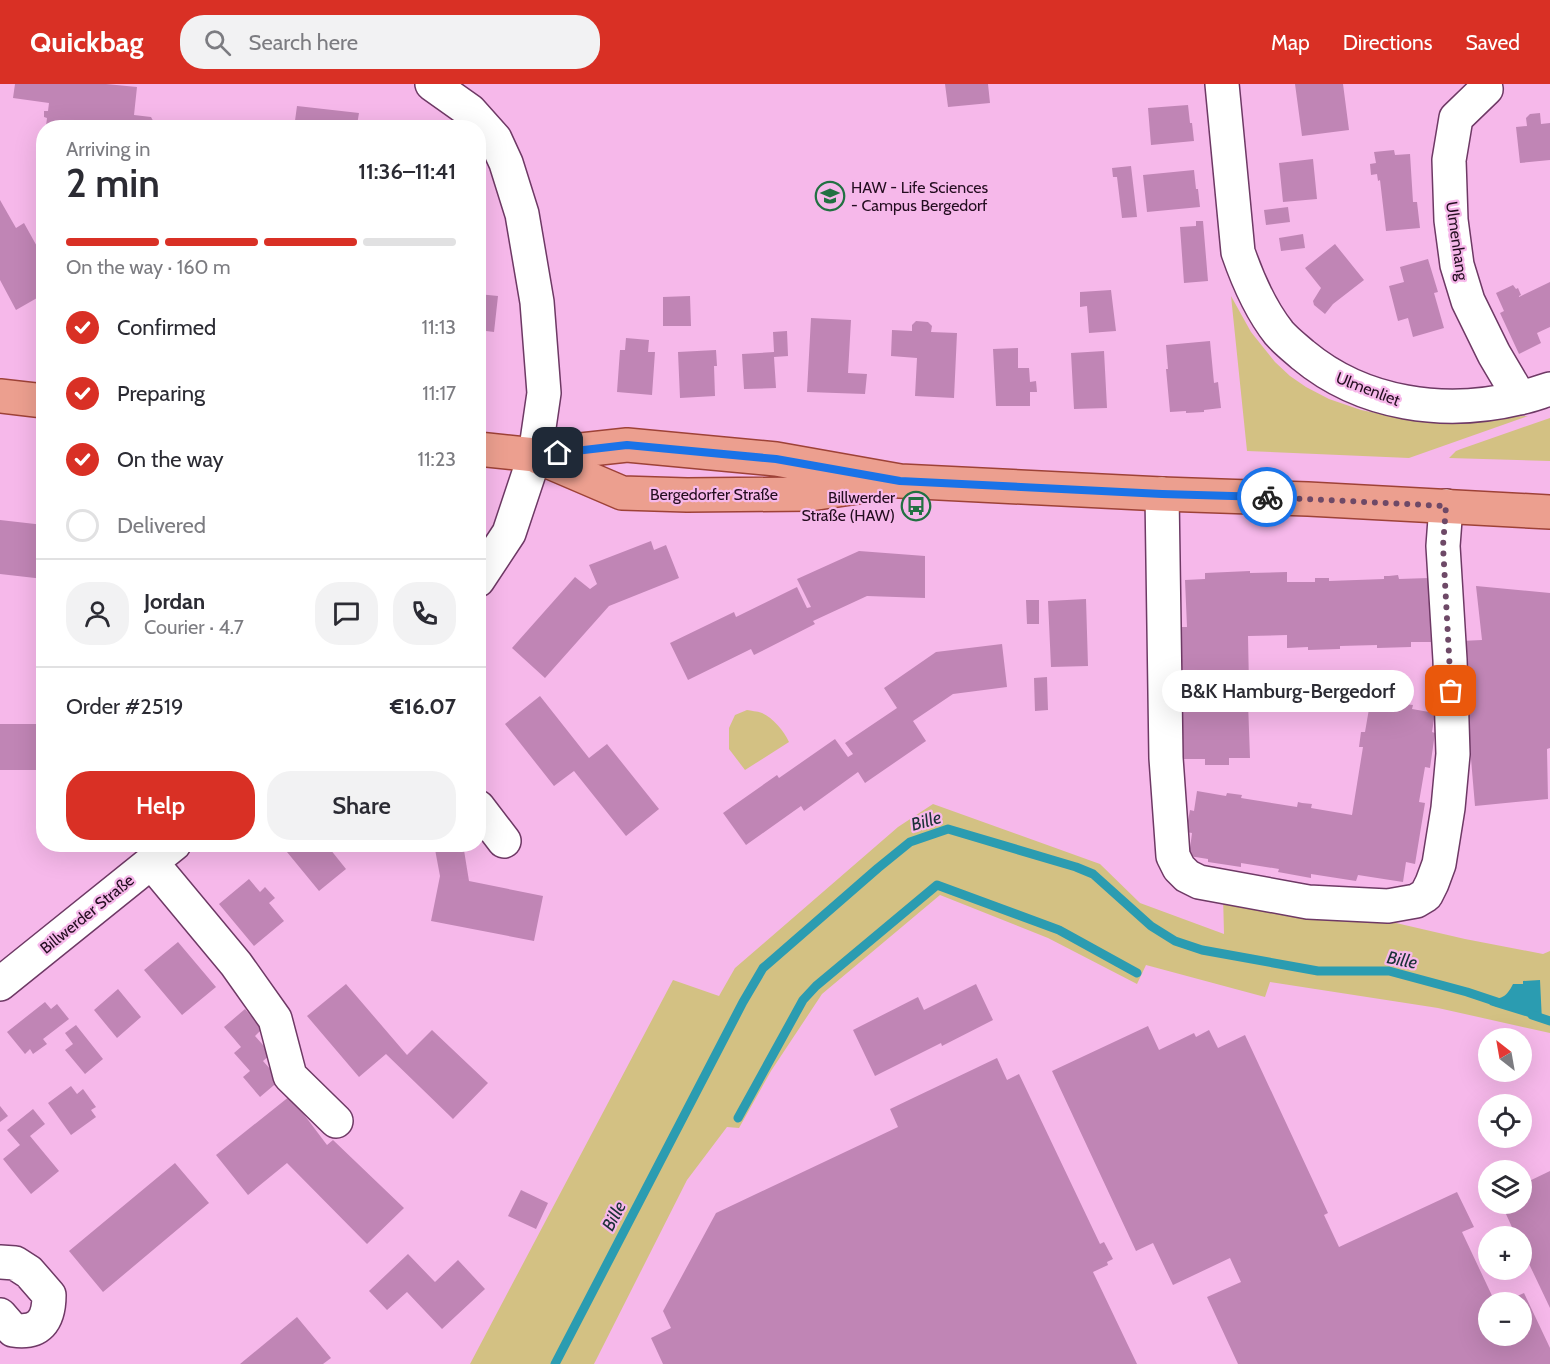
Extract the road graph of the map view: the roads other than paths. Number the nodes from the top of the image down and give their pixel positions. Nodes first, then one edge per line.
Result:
1 (432, 84) edge
2 (1222, 84) edge
3 (1485, 84) edge
4 (478, 120) edge
5 (486, 129) edge
6 (1535, 394) edge
7 (0, 396) edge
8 (36, 400) edge
9 (486, 450) edge
10 (535, 455) junction
11 (900, 481) junction
12 (1162, 494) junction
13 (1446, 506) junction
14 (1550, 512) edge
15 (486, 565) edge
16 (486, 817) edge
17 (504, 841) dead end
18 (163, 854) edge
19 (0, 984) edge
20 (336, 1121) dead end
21 (0, 1262) edge
22 (0, 1315) edge

1 - 4 street
2 - 6 street, Ulmenliet
3 - 6 street, Ulmenhang
5 - 10 street
7 - 8 main road
9 - 10 main road, Bergedorfer Straße
10 - 11 main road, Bergedorfer Straße
10 - 11 main road, Bergedorfer Straße
10 - 15 street
11 - 12 main road, Bergedorfer Straße
12 - 13 main road, Bergedorfer Straße
12 - 13 street
13 - 14 main road, Bergedorfer Straße
16 - 17 street
18 - 19 street, Billwerder Straße
18 - 20 street
21 - 22 street

